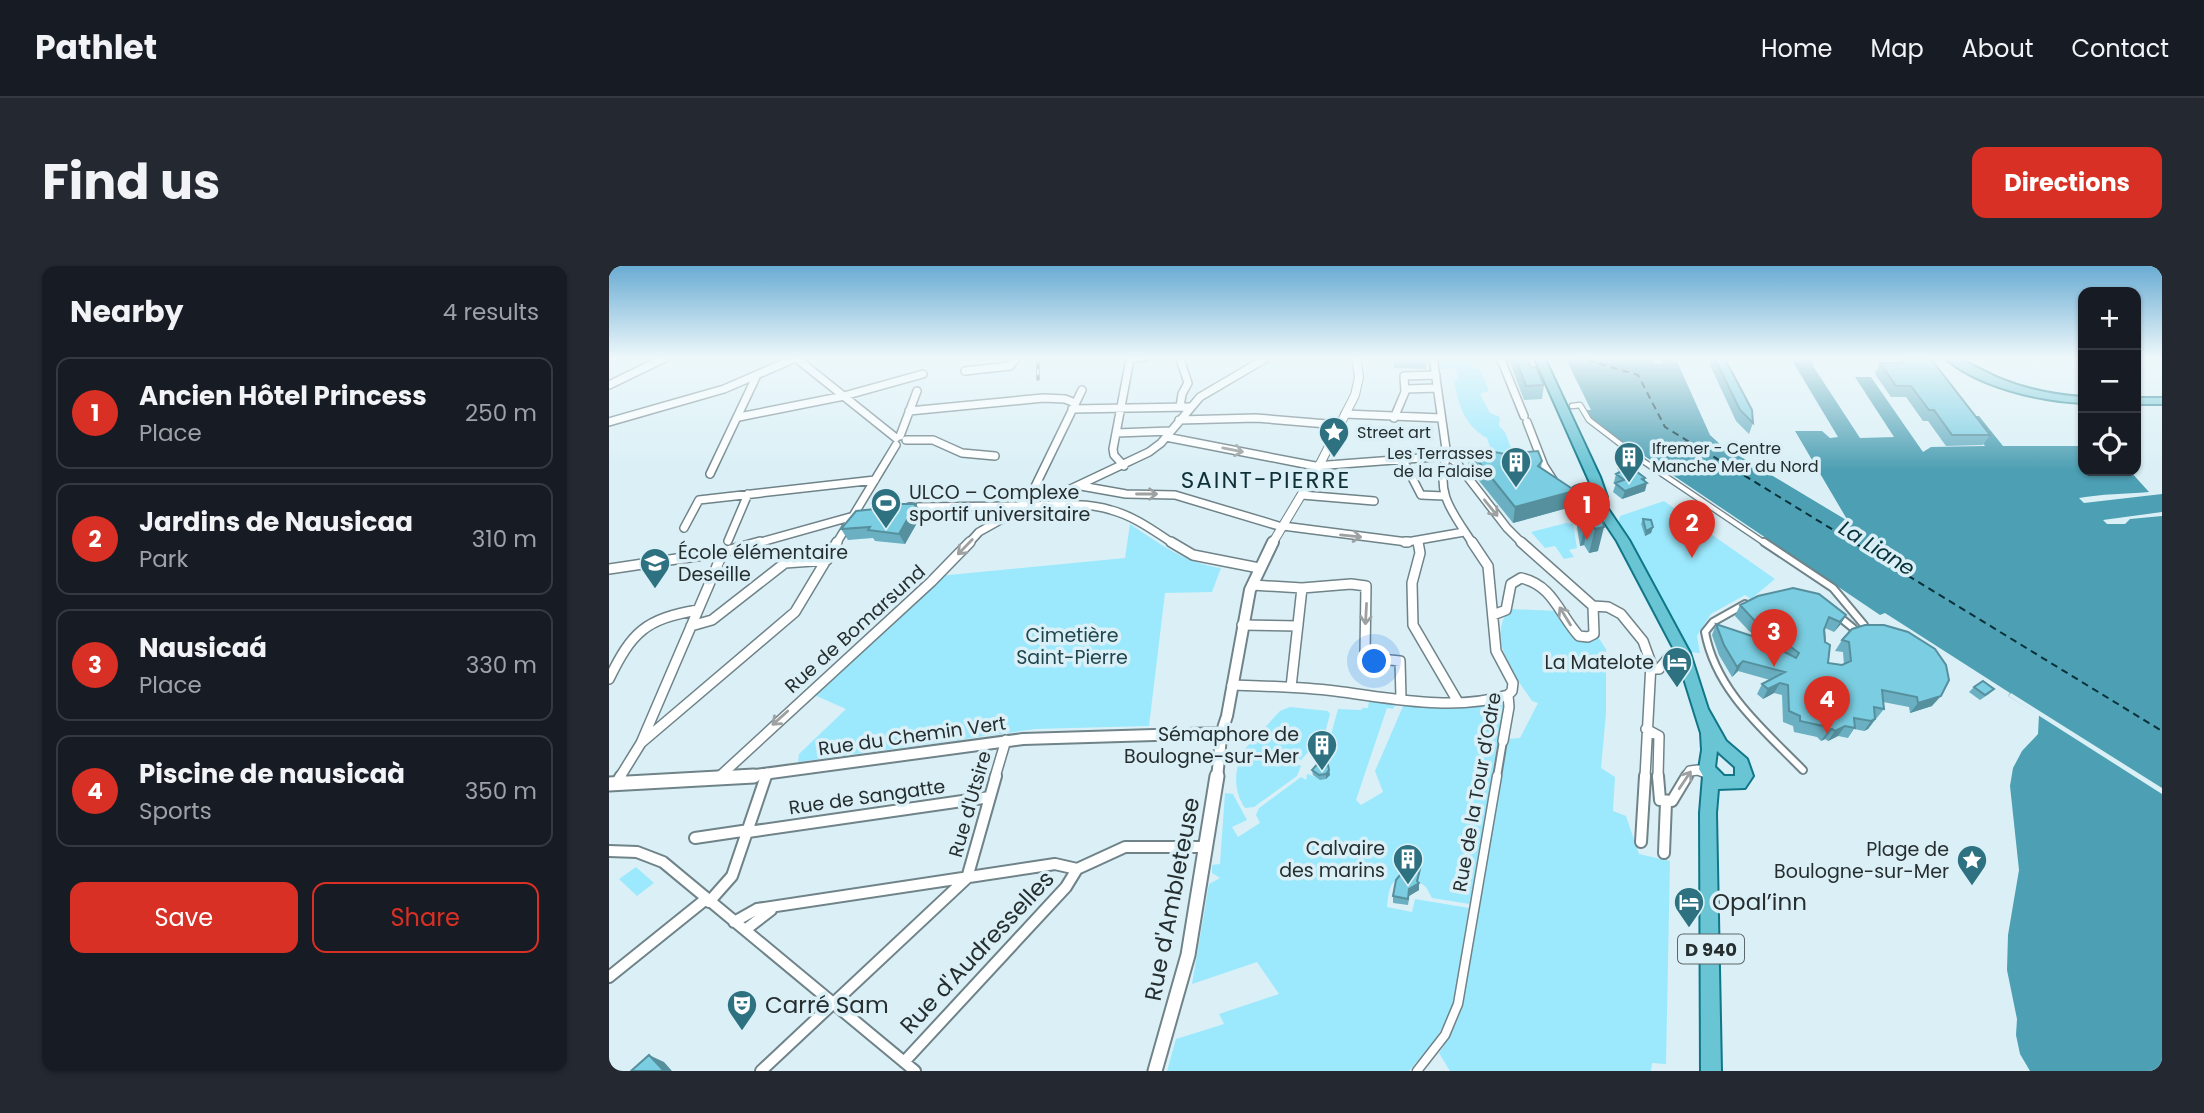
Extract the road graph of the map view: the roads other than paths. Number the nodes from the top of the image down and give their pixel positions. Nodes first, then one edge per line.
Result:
1 (704, 395) edge
2 (749, 395) edge
3 (849, 395) edge
4 (916, 395) edge
5 (1079, 395) edge
6 (1123, 395) edge
7 (1182, 395) edge
8 (1204, 395) edge
9 (1354, 395) edge
10 (1404, 395) edge
11 (1438, 395) edge
12 (1515, 395) edge
13 (1556, 395) edge
14 (2040, 395) edge
15 (844, 396) junction
16 (2078, 400) edge
17 (2141, 401) edge
18 (2162, 401) edge
19 (1074, 406) junction
20 (1572, 406) dead end
21 (1180, 407) junction
22 (1189, 407) junction
23 (1121, 408) junction
24 (909, 411) junction
25 (1345, 414) junction
26 (739, 416) junction
27 (1394, 418) junction
28 (1441, 418) junction
29 (1179, 420) junction
30 (609, 422) edge
31 (1339, 425) junction
32 (1116, 433) junction
33 (1169, 434) junction
34 (899, 440) junction
35 (995, 456) dead end
36 (1447, 456) junction
37 (1541, 458) junction
38 (1403, 460) junction
39 (1124, 466) junction
40 (1319, 466) junction
41 (1590, 468) junction
42 (710, 474) dead end
43 (875, 480) junction
44 (1079, 486) junction
45 (1574, 491) junction
46 (748, 494) junction
47 (1302, 495) junction
48 (1444, 496) junction
49 (1599, 498) junction
50 (1374, 501) dead end
51 (1053, 505) junction
52 (1024, 506) junction
53 (899, 508) edge
54 (871, 512) edge
55 (853, 516) junction
56 (1283, 526) junction
57 (684, 528) dead end
58 (1464, 531) junction
59 (1619, 533) junction
60 (728, 541) dead end
61 (1418, 541) junction
62 (723, 552) junction
63 (827, 560) junction
64 (1259, 568) junction
65 (609, 569) edge
66 (1252, 585) junction
67 (1302, 588) junction
68 (1755, 601) edge
69 (1594, 606) junction
70 (698, 610) junction
71 (1834, 613) edge
72 (1493, 615) junction
73 (1242, 625) junction
74 (1864, 625) edge
75 (691, 626) junction
76 (1298, 626) junction
77 (1853, 628) edge
78 (1683, 653) junction
79 (1650, 669) junction
80 (609, 679) edge
81 (1232, 685) junction
82 (1291, 687) junction
83 (1508, 695) junction
84 (1401, 698) junction
85 (1458, 702) junction
86 (1703, 713) junction
87 (1646, 729) junction
88 (1220, 733) junction
89 (1006, 740) junction
90 (1503, 741) joint
91 (641, 743) junction
92 (1733, 757) junction
93 (1709, 770) junction
94 (1803, 770) dead end
95 (767, 773) junction
96 (716, 780) junction
97 (613, 784) edge
98 (1732, 785) junction
99 (990, 797) junction
100 (1666, 802) junction
101 (748, 831) junction
102 (1710, 835) junction
103 (695, 838) dead end
104 (1641, 842) dead end
105 (1205, 847) junction
106 (609, 851) edge
107 (1664, 853) dead end
108 (1077, 869) junction
109 (967, 878) junction
110 (707, 900) junction
111 (782, 907) junction
112 (734, 922) junction
113 (745, 930) junction
114 (609, 977) edge
115 (834, 1003) junction
116 (904, 1062) junction
117 (1711, 1068) edge
118 (761, 1071) edge
119 (915, 1071) edge
120 (1155, 1071) edge
121 (1417, 1071) edge

1 - 30 street
2 - 26 street
3 - 15 street
4 - 24 street
5 - 19 street
6 - 23 street
7 - 21 street
8 - 22 street
9 - 25 street, Rue d'Ambleteuse
10 - 27 street
11 - 28 street
12 - 37 street
13 - 41 main road, D 940
14 - 16 main road
15 - 26 street
15 - 34 street
17 - 18 main road
19 - 23 street
19 - 24 street
19 - 52 street
20 - 74 street
21 - 22 street
21 - 23 street
22 - 29 street
23 - 32 street
24 - 34 street
25 - 27 street
25 - 31 street, Rue d'Ambleteuse
26 - 42 street
27 - 28 street
28 - 36 street
29 - 31 street
29 - 33 street
31 - 40 street, Rue d'Ambleteuse
32 - 33 street
32 - 39 street
33 - 39 street
33 -> 40 street
34 - 35 street
34 - 43 street
36 - 38 street
36 - 48 street
36 -> 69 street
37 - 45 street
37 - 45 street
38 - 40 street
38 - 48 street
39 - 44 street
40 - 47 street, Rue d'Ambleteuse
41 - 45 main road
41 - 49 main road, D 940
43 - 46 street
43 - 55 street
44 - 51 street
44 -> 56 street
45 - 49 main road
45 - 49 main road
45 - 59 main road, D 940
46 - 57 street
46 - 60 street
47 - 50 street
47 - 56 street, Rue d'Ambleteuse
48 - 58 street, Rue de la Tour d'Odre
49 - 59 main road, D 940
51 - 52 street
51 - 64 street
52 - 53 street
52 -> 96 street, Rue de Bomarsund
54 - 55 street
55 - 62 street
55 - 63 street
56 -> 61 street
56 - 64 street, Rue d'Ambleteuse
58 - 61 street
58 - 72 street, Rue de la Tour d'Odre
59 - 78 main road, D 940
61 - 85 street
62 - 65 street
62 - 70 street
63 - 75 street
63 - 91 street
64 - 66 street, Rue d'Ambleteuse
66 - 67 street
66 - 73 street, Rue d'Ambleteuse
67 - 76 street
67 -> 84 street
68 - 94 street
69 -> 72 street
69 - 79 street
70 - 75 street
70 - 80 street
71 - 77 street
72 - 83 street, Rue de la Tour d'Odre
73 - 76 street
73 - 81 street, Rue d'Ambleteuse
75 - 91 street
76 - 82 street
78 - 79 street
78 - 86 main road, D 940
79 - 87 street
81 - 82 street
81 - 88 street, Rue d'Ambleteuse
82 - 84 street
83 - 85 street
83 - 90 street, Rue de la Tour d'Odre
84 - 85 street
86 - 92 main road, D 940
86 - 93 main road, D 940
87 - 100 street
87 - 104 street
88 - 89 street, Rue du Chemin Vert
88 - 105 street, Rue d'Ambleteuse
89 - 95 street, Rue du Chemin Vert
89 - 99 street, Rue d'Utsire
90 - 121 street, Rue de la Tour d'Odre
91 - 97 street
92 - 93 main road
92 - 98 main road
93 - 98 main road
100 -> 93 street
93 - 102 main road, D 940
95 - 96 street, Rue du Chemin Vert
95 - 101 street
96 - 97 street, Rue du Chemin Vert
98 - 102 main road, D 940
99 - 101 street, Rue de Sangatte
99 - 109 street, Rue d'Utsire
100 - 107 street
101 - 103 street, Rue de Sangatte
101 - 110 street
102 - 117 main road, D 940
105 - 108 street
105 - 120 street, Rue d'Ambleteuse
106 - 110 street
108 - 109 street
108 - 116 street, Rue d'Audresselles
109 - 111 street
109 - 115 street
110 - 112 street
110 - 114 street
111 - 112 street
111 - 113 street
112 - 113 street
113 - 115 street
115 - 116 street
115 - 118 street
116 - 119 street

